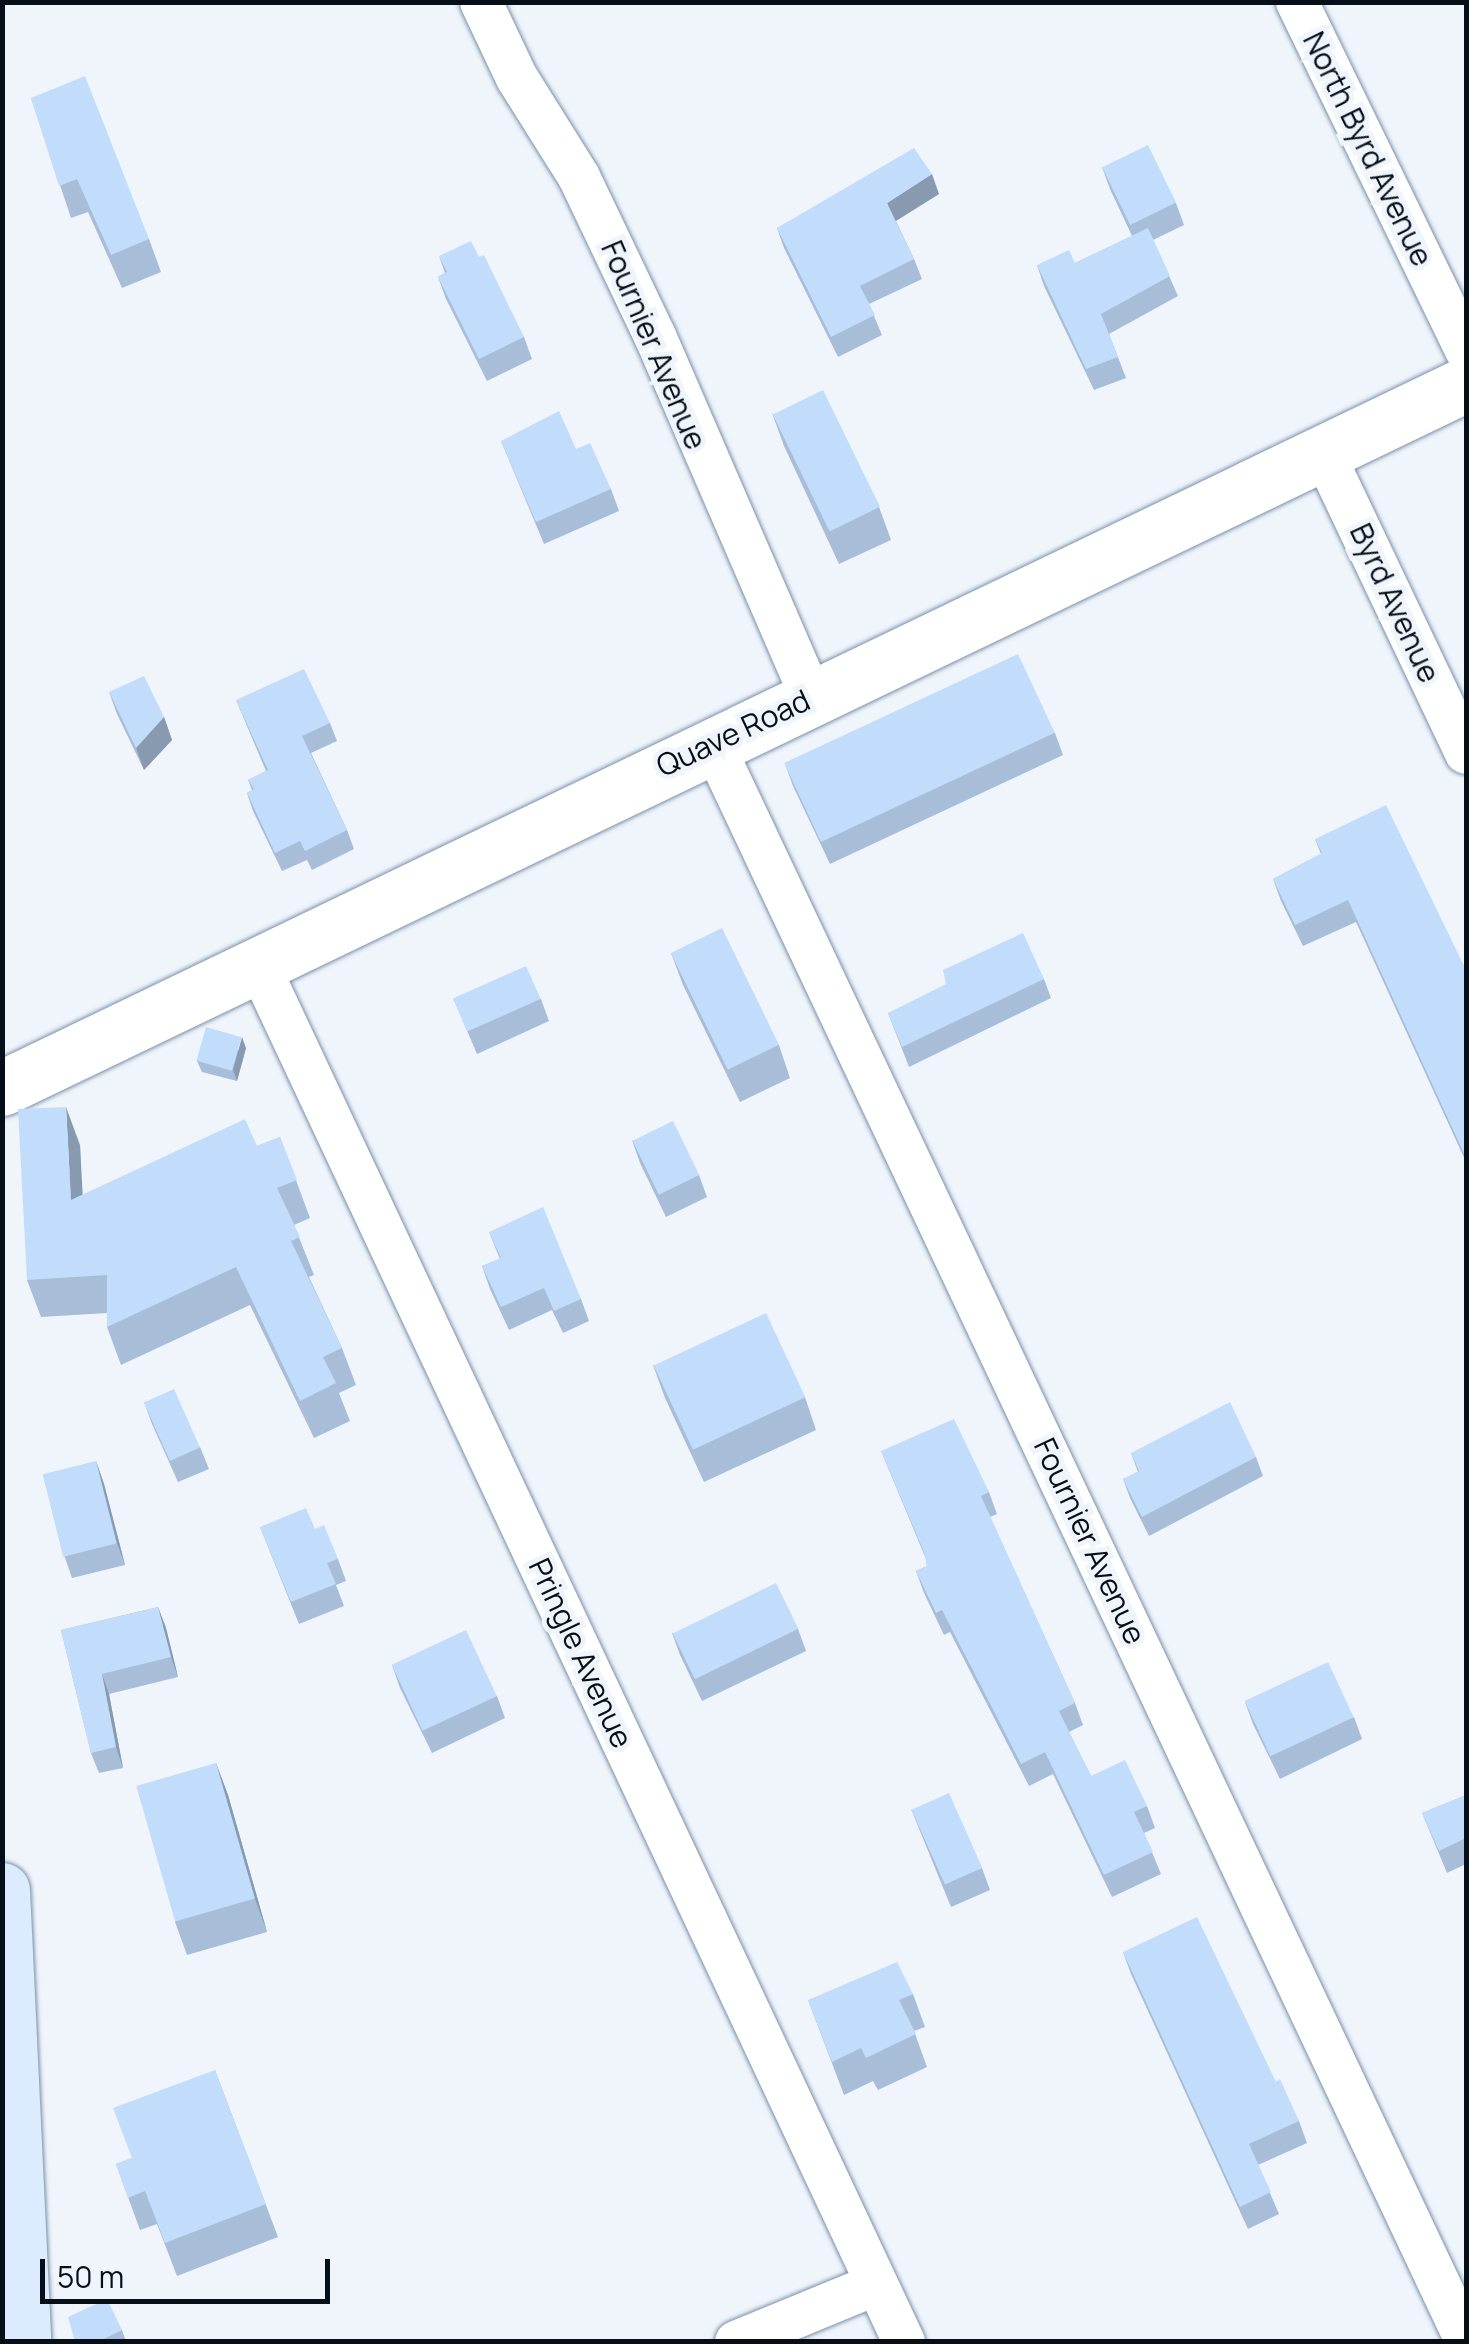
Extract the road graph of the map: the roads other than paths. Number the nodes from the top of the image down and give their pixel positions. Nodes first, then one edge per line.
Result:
1 (481, 2) edge
2 (1297, 2) edge
3 (1466, 350) edge
4 (1466, 384) edge
5 (1323, 452) junction
6 (811, 696) junction
7 (712, 742) junction
8 (1466, 753) edge
9 (258, 964) junction
10 (2, 1088) edge
11 (2, 1890) edge
12 (877, 2284) junction
13 (1466, 2341) edge
14 (24, 2342) edge
15 (736, 2342) edge
16 (904, 2342) edge

1 - 6 street, Fournier Avenue
2 - 3 street, North Byrd Avenue
4 - 5 street, Quave Road
5 - 6 street, Quave Road
5 - 8 street, Byrd Avenue
6 - 7 street, Quave Road
7 - 9 street, Quave Road
7 - 13 street, Fournier Avenue
9 - 10 street, Quave Road
9 - 12 street, Pringle Avenue
11 - 14 main road
12 - 15 street
12 - 16 street, Pringle Avenue

